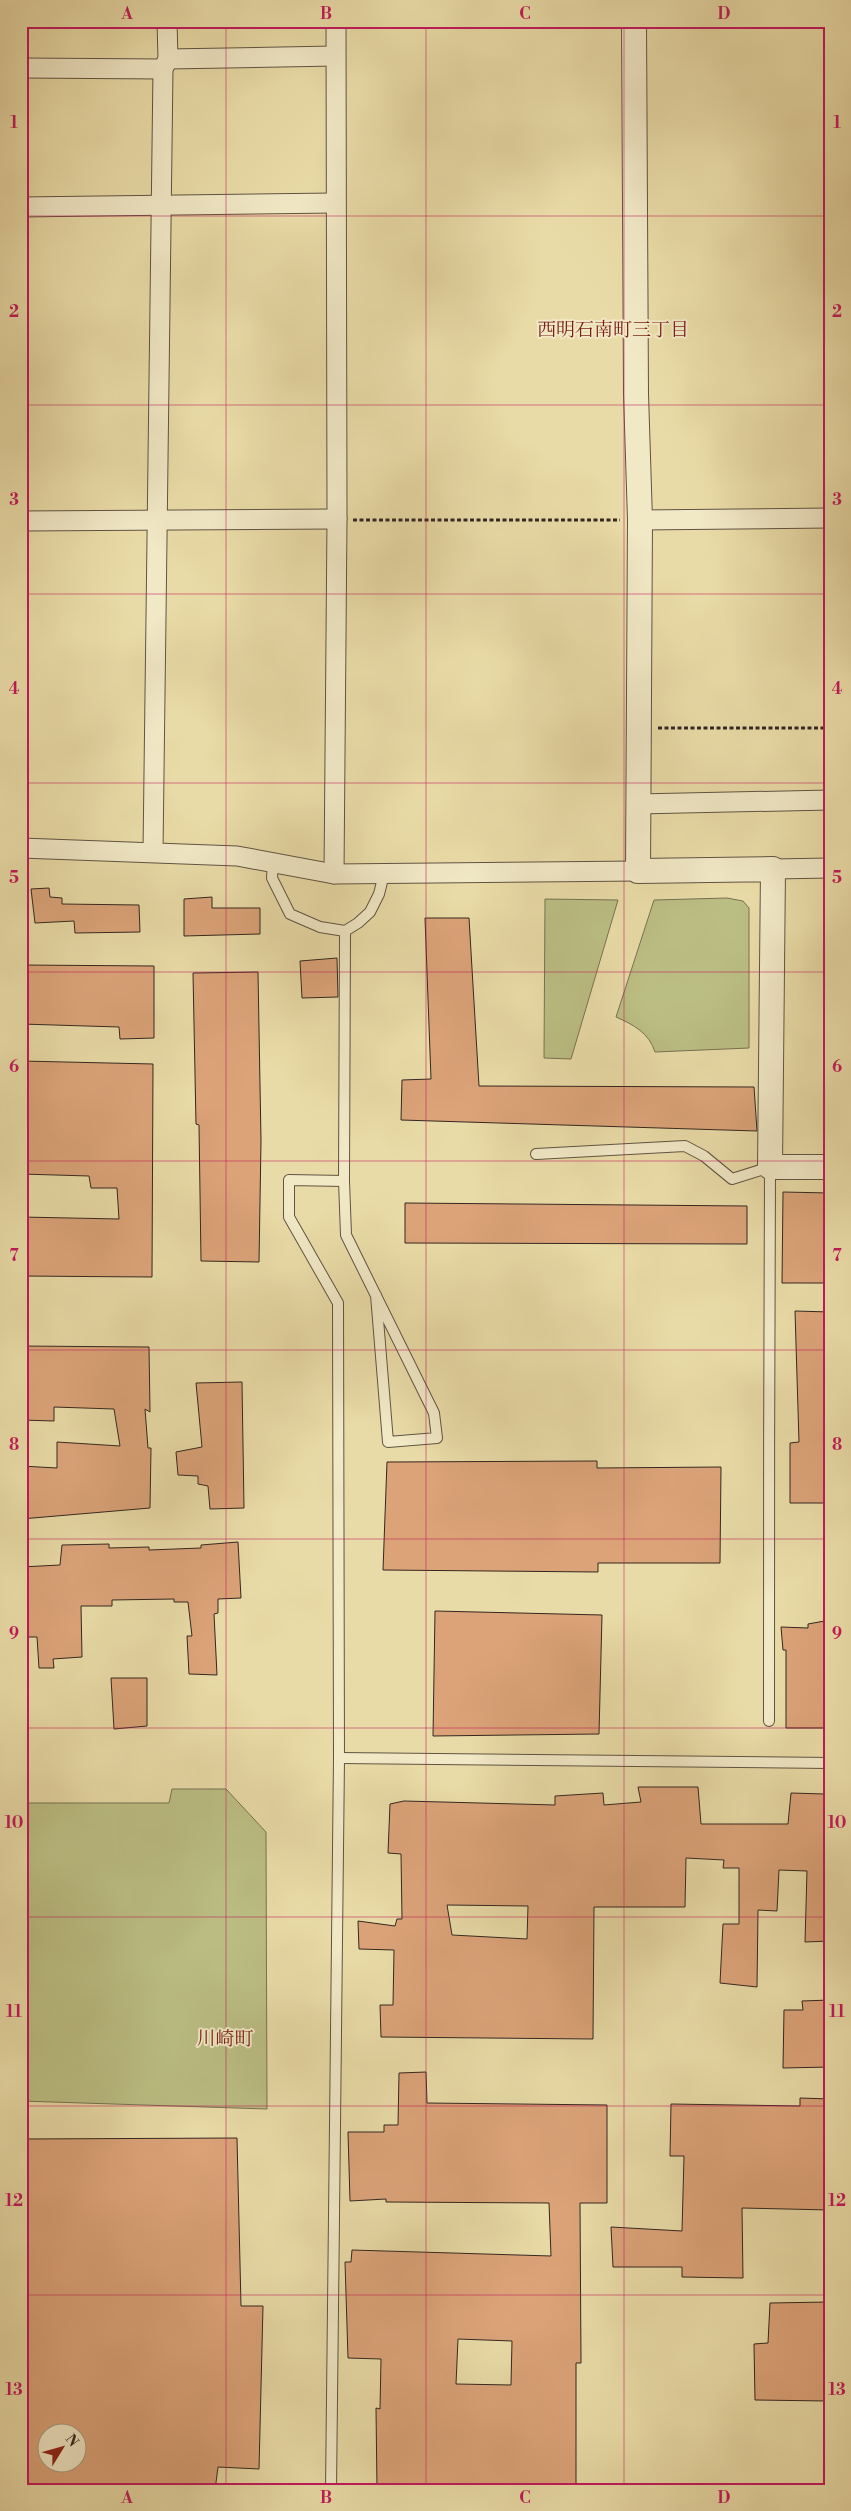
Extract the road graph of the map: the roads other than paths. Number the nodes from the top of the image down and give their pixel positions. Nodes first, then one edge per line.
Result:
1 (167, 21) edge
2 (336, 21) edge
3 (634, 21) edge
4 (335, 56) junction
5 (165, 64) junction
6 (21, 68) edge
7 (335, 203) junction
8 (162, 204) junction
9 (21, 207) edge
10 (830, 518) edge
11 (337, 519) junction
12 (157, 520) junction
13 (640, 520) junction
14 (21, 521) edge
15 (830, 800) edge
16 (637, 804) junction
17 (21, 848) edge
18 (153, 852) junction
19 (273, 863) junction
20 (830, 868) edge
21 (773, 869) junction
22 (638, 871) junction
23 (334, 874) junction
24 (384, 874) junction
25 (345, 931) junction
26 (536, 1154) dead end
27 (770, 1167) junction
28 (830, 1167) edge
29 (344, 1181) junction
30 (376, 1295) junction
31 (768, 1721) dead end
32 (339, 1758) junction
33 (830, 1763) edge
34 (331, 2490) edge

1 - 5 street
2 - 4 street
3 - 13 street
4 - 5 street
4 - 7 street
5 - 6 street
5 - 8 street
7 - 8 street
7 - 11 street
8 - 9 street
8 - 12 street
10 - 13 street
11 - 12 street
11 - 23 street
12 - 14 street
12 - 18 street
13 - 16 street
15 - 16 street
16 - 22 street
17 - 18 street
18 - 19 street
19 - 23 street
19 - 25 lane
20 - 21 street
21 - 22 street
21 - 27 street
22 - 24 street
23 - 24 street
24 - 25 lane
25 - 29 lane
26 - 27 lane
27 - 28 street
27 - 31 lane
29 - 30 lane
29 - 32 lane
30 - 30 lane
32 - 33 lane
32 - 34 lane

